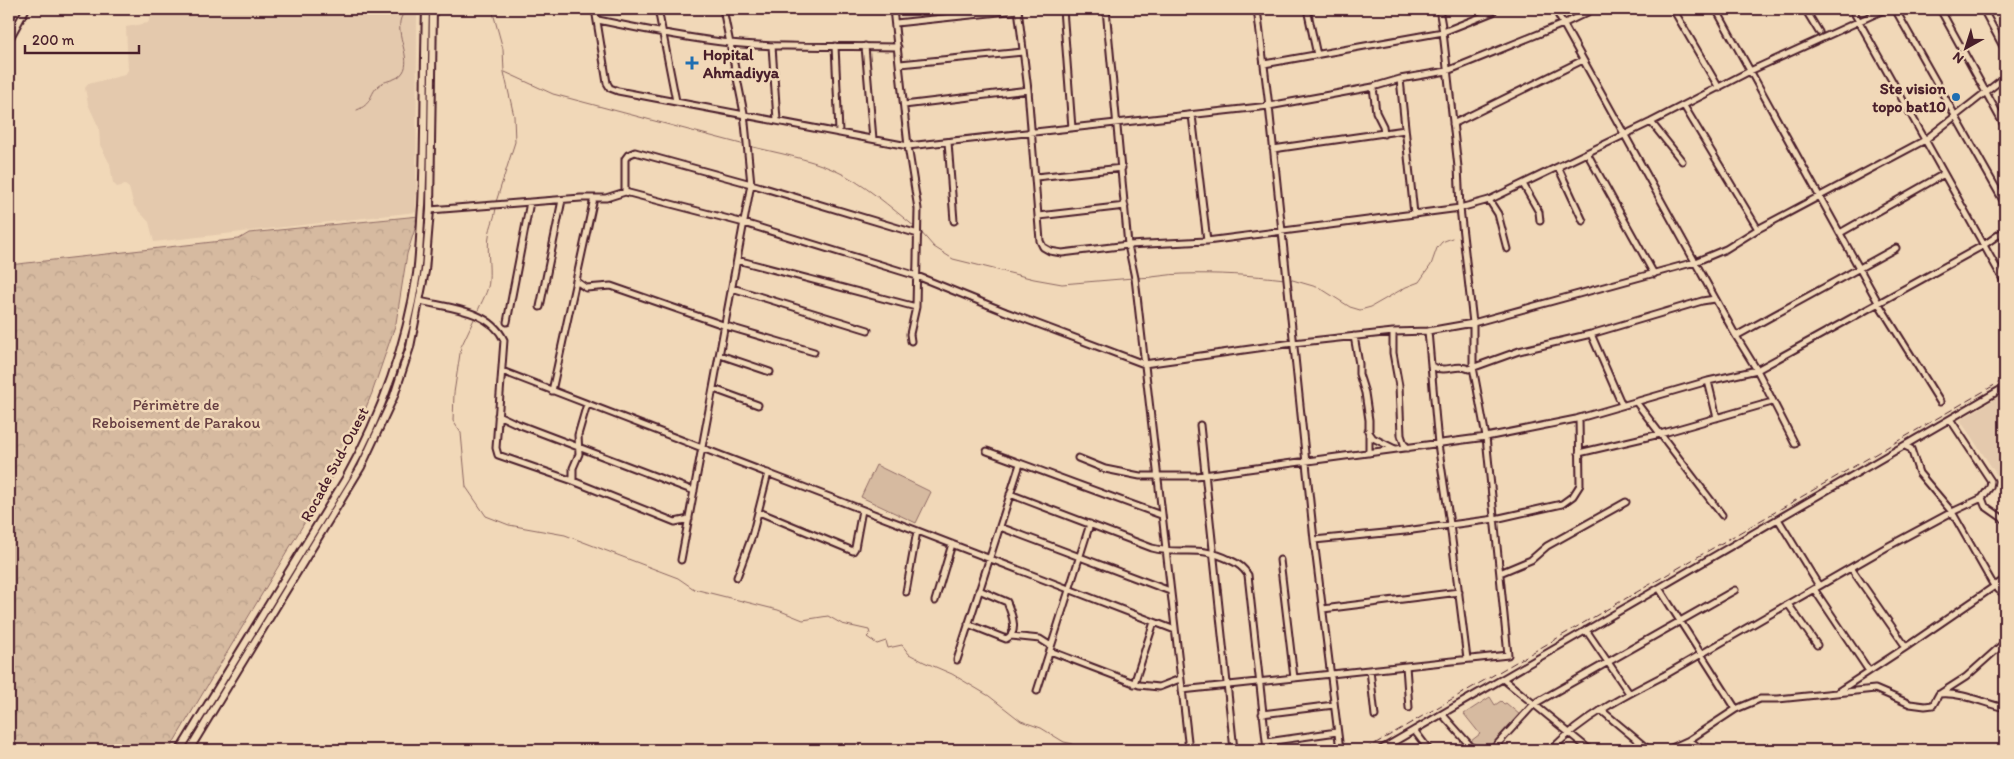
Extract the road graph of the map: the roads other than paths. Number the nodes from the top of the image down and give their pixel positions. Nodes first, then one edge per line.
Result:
1 (26, 9) edge
2 (426, 9) edge
3 (433, 9) edge
4 (596, 9) edge
5 (658, 9) edge
6 (723, 9) edge
7 (893, 9) edge
8 (1018, 9) edge
9 (1063, 9) edge
10 (1106, 9) edge
11 (1257, 9) edge
12 (1307, 9) edge
13 (1439, 9) edge
14 (1554, 9) edge
15 (1594, 9) edge
16 (1673, 9) edge
17 (1716, 9) edge
18 (1805, 9) edge
19 (1852, 9) edge
20 (1886, 9) edge
21 (1895, 9) edge
22 (1940, 9) edge
23 (1983, 9) edge
24 (1492, 12) dead end
25 (598, 20) junction
26 (1859, 21) junction
27 (896, 23) junction
28 (1563, 24) junction
29 (1443, 32) junction
30 (1819, 32) dead end
31 (663, 34) junction
32 (9, 40) edge
33 (730, 43) junction
34 (772, 46) junction
35 (835, 46) junction
36 (865, 46) junction
37 (898, 47) junction
38 (2005, 50) edge
39 (1024, 52) junction
40 (1317, 55) junction
41 (1583, 60) junction
42 (900, 64) junction
43 (1264, 64) junction
44 (1447, 70) junction
45 (1750, 71) junction
46 (2005, 77) edge
47 (1400, 79) junction
48 (1373, 87) junction
49 (1719, 88) junction
50 (1028, 90) junction
51 (1986, 92) junction
52 (676, 101) junction
53 (904, 105) junction
54 (1269, 106) junction
55 (1684, 106) junction
56 (744, 113) junction
57 (1192, 114) junction
58 (1956, 116) junction
59 (777, 120) junction
60 (1651, 122) junction
61 (1118, 124) junction
62 (1453, 124) junction
63 (2005, 127) edge
64 (1072, 128) junction
65 (1405, 130) junction
66 (839, 132) junction
67 (1032, 132) junction
68 (1384, 134) junction
69 (1624, 135) junction
70 (873, 139) junction
71 (1925, 140) junction
72 (948, 142) junction
73 (908, 146) junction
74 (1273, 149) junction
75 (1587, 153) junction
76 (1682, 161) dead end
77 (1558, 167) junction
78 (1122, 168) junction
79 (1944, 174) junction
80 (1036, 177) junction
81 (751, 184) junction
82 (1523, 184) junction
83 (625, 192) junction
84 (1820, 197) junction
85 (594, 198) junction
86 (562, 200) junction
87 (1489, 200) junction
88 (530, 202) junction
89 (2005, 204) edge
90 (1125, 206) junction
91 (1460, 208) junction
92 (430, 210) junction
93 (1414, 214) junction
94 (1038, 216) junction
95 (954, 221) dead end
96 (1540, 221) dead end
97 (1583, 221) dead end
98 (744, 223) junction
99 (1758, 229) junction
100 (2005, 230) edge
101 (1282, 232) junction
102 (1840, 233) junction
103 (918, 234) junction
104 (1207, 241) junction
105 (1128, 245) junction
106 (1984, 246) junction
107 (1896, 248) dead end
108 (1507, 249) dead end
109 (738, 260) junction
110 (1695, 262) junction
111 (1859, 268) junction
112 (1654, 274) junction
113 (917, 276) junction
114 (576, 281) junction
115 (2005, 283) edge
116 (732, 288) junction
117 (1715, 299) junction
118 (420, 301) junction
119 (1878, 304) junction
120 (916, 306) junction
121 (540, 307) dead end
122 (507, 322) dead end
123 (1473, 323) junction
124 (726, 326) junction
125 (868, 330) dead end
126 (1428, 331) junction
127 (1393, 332) junction
128 (1591, 334) junction
129 (1354, 336) junction
130 (1736, 336) junction
131 (911, 341) dead end
132 (1293, 343) junction
133 (814, 352) dead end
134 (720, 355) junction
135 (1144, 364) junction
136 (1431, 366) junction
137 (1473, 367) junction
138 (1757, 370) junction
139 (502, 371) junction
140 (770, 372) dead end
141 (1708, 381) junction
142 (2005, 387) edge
143 (714, 389) junction
144 (552, 390) junction
145 (1636, 402) junction
146 (1772, 402) junction
147 (1940, 402) dead end
148 (587, 404) junction
149 (758, 405) dead end
150 (1622, 406) junction
151 (498, 415) junction
152 (1579, 418) junction
153 (1717, 418) junction
154 (1950, 419) junction
155 (1200, 425) dead end
156 (1368, 430) junction
157 (1660, 434) junction
158 (1486, 438) junction
159 (1438, 444) junction
160 (1795, 444) dead end
161 (1905, 446) junction
162 (578, 447) junction
163 (702, 448) junction
164 (1408, 448) junction
165 (1396, 449) junction
166 (988, 451) dead end
167 (1369, 453) junction
168 (1579, 453) junction
169 (1078, 458) dead end
170 (1306, 462) junction
171 (1020, 464) junction
172 (768, 473) junction
173 (1205, 474) junction
174 (1157, 476) junction
175 (573, 481) junction
176 (694, 491) junction
177 (1010, 494) junction
178 (1982, 498) junction
179 (1626, 502) dead end
180 (862, 510) junction
181 (759, 512) junction
182 (1952, 512) junction
183 (1162, 515) junction
184 (1722, 515) dead end
185 (689, 519) junction
186 (1495, 519) junction
187 (1778, 519) junction
188 (2005, 520) edge
189 (1090, 524) junction
190 (1450, 524) junction
191 (1000, 527) junction
192 (917, 531) junction
193 (1314, 540) junction
194 (952, 544) junction
195 (1166, 551) junction
196 (1213, 552) junction
197 (1080, 557) junction
198 (989, 559) junction
199 (682, 560) dead end
200 (1280, 560) dead end
201 (1851, 568) junction
202 (1500, 573) junction
203 (737, 577) dead end
204 (2005, 579) edge
205 (1994, 586) junction
206 (1659, 588) junction
207 (1816, 588) junction
208 (979, 590) junction
209 (1070, 590) junction
210 (1734, 590) dead end
211 (906, 592) dead end
212 (1170, 592) junction
213 (1459, 592) junction
214 (2005, 595) edge
215 (935, 601) dead end
216 (1788, 604) junction
217 (1323, 609) junction
218 (1680, 620) junction
219 (1154, 622) junction
220 (968, 624) junction
221 (1174, 630) junction
222 (1586, 630) junction
223 (1011, 636) junction
224 (2005, 642) edge
225 (1816, 646) dead end
226 (1906, 647) junction
227 (1051, 648) junction
228 (1702, 654) junction
229 (957, 660) dead end
230 (1467, 660) junction
231 (1607, 661) junction
232 (1406, 666) junction
233 (1370, 670) junction
234 (1869, 672) junction
235 (1329, 674) junction
236 (1180, 678) junction
237 (1294, 678) junction
238 (1503, 679) junction
239 (1258, 682) junction
240 (1134, 684) junction
241 (1227, 685) junction
242 (1182, 690) junction
243 (1037, 691) dead end
244 (1838, 692) junction
245 (1630, 693) junction
246 (1940, 694) junction
247 (1534, 704) junction
248 (1334, 705) junction
249 (1409, 708) dead end
250 (2005, 708) edge
251 (1736, 709) junction
252 (1601, 710) junction
253 (1262, 714) junction
254 (1442, 714) junction
255 (1375, 716) dead end
256 (1414, 730) junction
257 (1337, 732) junction
258 (1568, 732) junction
259 (1690, 740) junction
260 (1267, 742) junction
261 (1389, 745) junction
262 (180, 750) edge
263 (189, 750) edge
264 (1190, 750) edge
265 (1234, 750) edge
266 (1267, 750) edge
267 (1340, 750) edge
268 (1380, 750) edge
269 (1393, 750) edge
270 (1429, 750) edge
271 (1474, 750) edge
272 (1492, 750) edge
273 (1551, 750) edge
274 (1590, 750) edge
275 (1649, 750) edge
276 (1667, 750) edge
277 (1702, 750) edge

1 - 32 street
2 - 262 main road, Rocade Sud-Ouest
3 - 92 main road, Rocade Sud-Ouest
4 - 25 street
5 - 31 street
6 - 7 street
6 - 33 street
7 - 27 street
8 - 27 street
8 - 39 street
9 - 64 street
10 - 61 street
11 - 43 street
12 - 40 street
13 - 29 street
14 - 28 street
15 - 28 street
16 - 49 street
17 - 45 street
18 - 30 street
19 - 26 street
20 - 26 street
21 - 58 street
22 - 51 street
23 - 38 street
24 - 29 street
25 - 31 street
25 - 52 street
26 - 45 street
26 - 71 street
27 - 37 street
28 - 41 street
28 - 44 street
29 - 40 street
29 - 44 street
31 - 33 street
31 - 52 street
33 - 34 street
33 - 56 street
34 - 35 street
34 - 59 street
35 - 36 street
35 - 66 street
36 - 37 street
36 - 70 street
37 - 42 street
39 - 42 street
39 - 50 street
40 - 43 street
41 - 62 street
41 - 69 street
42 - 53 street
43 - 54 street
44 - 47 street
44 - 62 street
45 - 49 street
45 - 84 street
46 - 51 street
47 - 48 street
47 - 65 street
48 - 54 street
48 - 68 street
49 - 55 street
50 - 53 street
50 - 67 street
51 - 58 street
51 - 63 street
52 - 56 street
53 - 73 street
54 - 57 street
54 - 74 street
55 - 60 street
55 - 99 street
56 - 59 street
56 - 81 street
57 - 61 street
57 - 104 street
58 - 71 street
58 - 89 street
59 - 66 street
60 - 69 street
60 - 76 street
61 - 64 street
61 - 78 street
62 - 91 street
64 - 67 street
65 - 68 street
65 - 93 street
66 - 70 street
67 - 72 street
67 - 80 street
68 - 74 street
69 - 75 street
69 - 110 street
70 - 73 street
71 - 79 street
71 - 84 street
72 - 73 street
72 - 95 street
73 - 103 street
74 - 101 street
75 - 77 street
75 - 112 street
77 - 82 street
77 - 97 street
78 - 80 street
78 - 90 street
79 - 102 street
79 - 106 street
80 - 94 street
81 - 83 street
81 - 98 street
81 - 103 street
82 - 87 street
82 - 96 street
83 - 85 street
83 - 98 street
84 - 99 street
84 - 102 street
85 - 86 street
85 - 114 street
86 - 88 street
86 - 121 street
87 - 91 street
87 - 108 street
88 - 92 street
88 - 122 street
90 - 94 street
90 - 105 street
91 - 93 street
91 - 123 street
92 - 118 main road, Rocade Sud-Ouest
93 - 101 street
94 - 105 street
98 - 109 street
98 - 113 street
99 - 110 street
100 - 106 street
101 - 104 street
101 - 132 street
102 - 111 street
103 - 113 street
104 - 105 street
105 - 135 street
106 - 115 street
106 - 119 street
107 - 111 street
109 - 116 street
109 - 120 street
110 - 112 street
110 - 117 street
111 - 119 street
111 - 130 street
112 - 123 street
113 - 120 street
113 - 135 street
114 - 124 street
114 - 144 street
116 - 124 street
116 - 125 street
117 - 128 street
117 - 130 street
118 - 139 street
118 - 263 main road, Rocade Sud-Ouest
119 - 138 street
119 - 147 street
120 - 131 street
123 - 126 street
123 - 137 street
124 - 133 street
124 - 134 street
126 - 127 street
126 - 136 street
127 - 129 street
127 - 164 street
128 - 137 street
128 - 150 street
129 - 132 street
129 - 156 street
130 - 138 street
132 - 135 street
132 - 170 street
134 - 140 street
134 - 143 street
135 - 174 street
136 - 137 street
136 - 159 street
137 - 158 street
138 - 141 street
138 - 146 street
139 - 144 street
139 - 151 street
141 - 145 street
141 - 153 street
142 - 154 street
143 - 149 street
143 - 163 street
144 - 148 street
145 - 150 street
145 - 157 street
146 - 153 street
146 - 160 street
148 - 162 street
148 - 163 street
150 - 152 street
151 - 162 street
151 - 175 street
152 - 158 street
152 - 168 street
153 - 157 street
154 - 161 street
154 - 178 street
155 - 173 street
156 - 165 street
156 - 167 street
157 - 168 street
157 - 184 street
158 - 159 street
158 - 186 street
159 - 164 street
159 - 190 street
161 - 182 street
161 - 187 street
162 - 175 street
162 - 176 street
163 - 172 street
163 - 176 street
164 - 165 street
165 - 167 street
166 - 171 street
167 - 170 street
168 - 186 street
169 - 174 street
170 - 173 street
170 - 193 street
171 - 177 street
171 - 183 street
172 - 180 street
172 - 181 street
173 - 174 street
173 - 196 street
174 - 183 street
175 - 185 street
176 - 185 street
177 - 189 street
177 - 191 street
178 - 182 street
178 - 188 street
179 - 202 street
180 - 181 street
180 - 192 street
181 - 203 street
182 - 201 street
182 - 205 street
183 - 195 street
185 - 199 street
186 - 190 street
186 - 202 street
187 - 206 street
187 - 207 street
189 - 195 street
189 - 197 street
190 - 193 street
190 - 213 street
191 - 197 street
191 - 198 street
192 - 194 street
192 - 211 street
193 - 217 street
194 - 198 street
194 - 215 street
195 - 196 street
195 - 212 street
196 - 239 street
196 - 241 street
197 - 209 street
197 - 212 street
198 - 208 street
198 - 209 street
200 - 237 street
201 - 207 street
201 - 226 street
202 - 230 street
204 - 205 street
205 - 214 street
205 - 226 street
206 - 218 street
206 - 222 street
207 - 216 street
207 - 234 street
208 - 220 street
208 - 223 street
209 - 219 street
209 - 227 street
210 - 218 street
212 - 221 street
213 - 217 street
213 - 230 street
216 - 225 street
216 - 228 street
217 - 235 street
218 - 228 street
218 - 231 street
219 - 221 street
219 - 240 street
220 - 223 street
220 - 229 street
221 - 236 street
222 - 231 street
222 - 238 street
223 - 227 street
224 - 246 street
226 - 234 street
227 - 240 street
227 - 243 street
228 - 245 street
228 - 251 street
230 - 232 street
231 - 245 street
231 - 247 street
232 - 233 street
232 - 249 street
233 - 235 street
233 - 255 street
234 - 244 street
235 - 237 street
235 - 248 street
236 - 240 street
236 - 242 street
237 - 239 street
238 - 247 street
238 - 254 street
239 - 241 street
239 - 253 street
241 - 242 street
241 - 265 street
242 - 264 street
244 - 246 street
244 - 251 street
245 - 252 street
246 - 250 street
247 - 258 street
247 - 272 street
248 - 253 street
248 - 257 street
251 - 259 street
252 - 258 street
252 - 275 street
253 - 260 street
254 - 256 street
254 - 271 street
256 - 261 street
256 - 270 street
257 - 260 street
257 - 267 street
258 - 273 street
258 - 274 street
259 - 276 street
259 - 277 street
260 - 266 street
261 - 268 street
261 - 269 street

